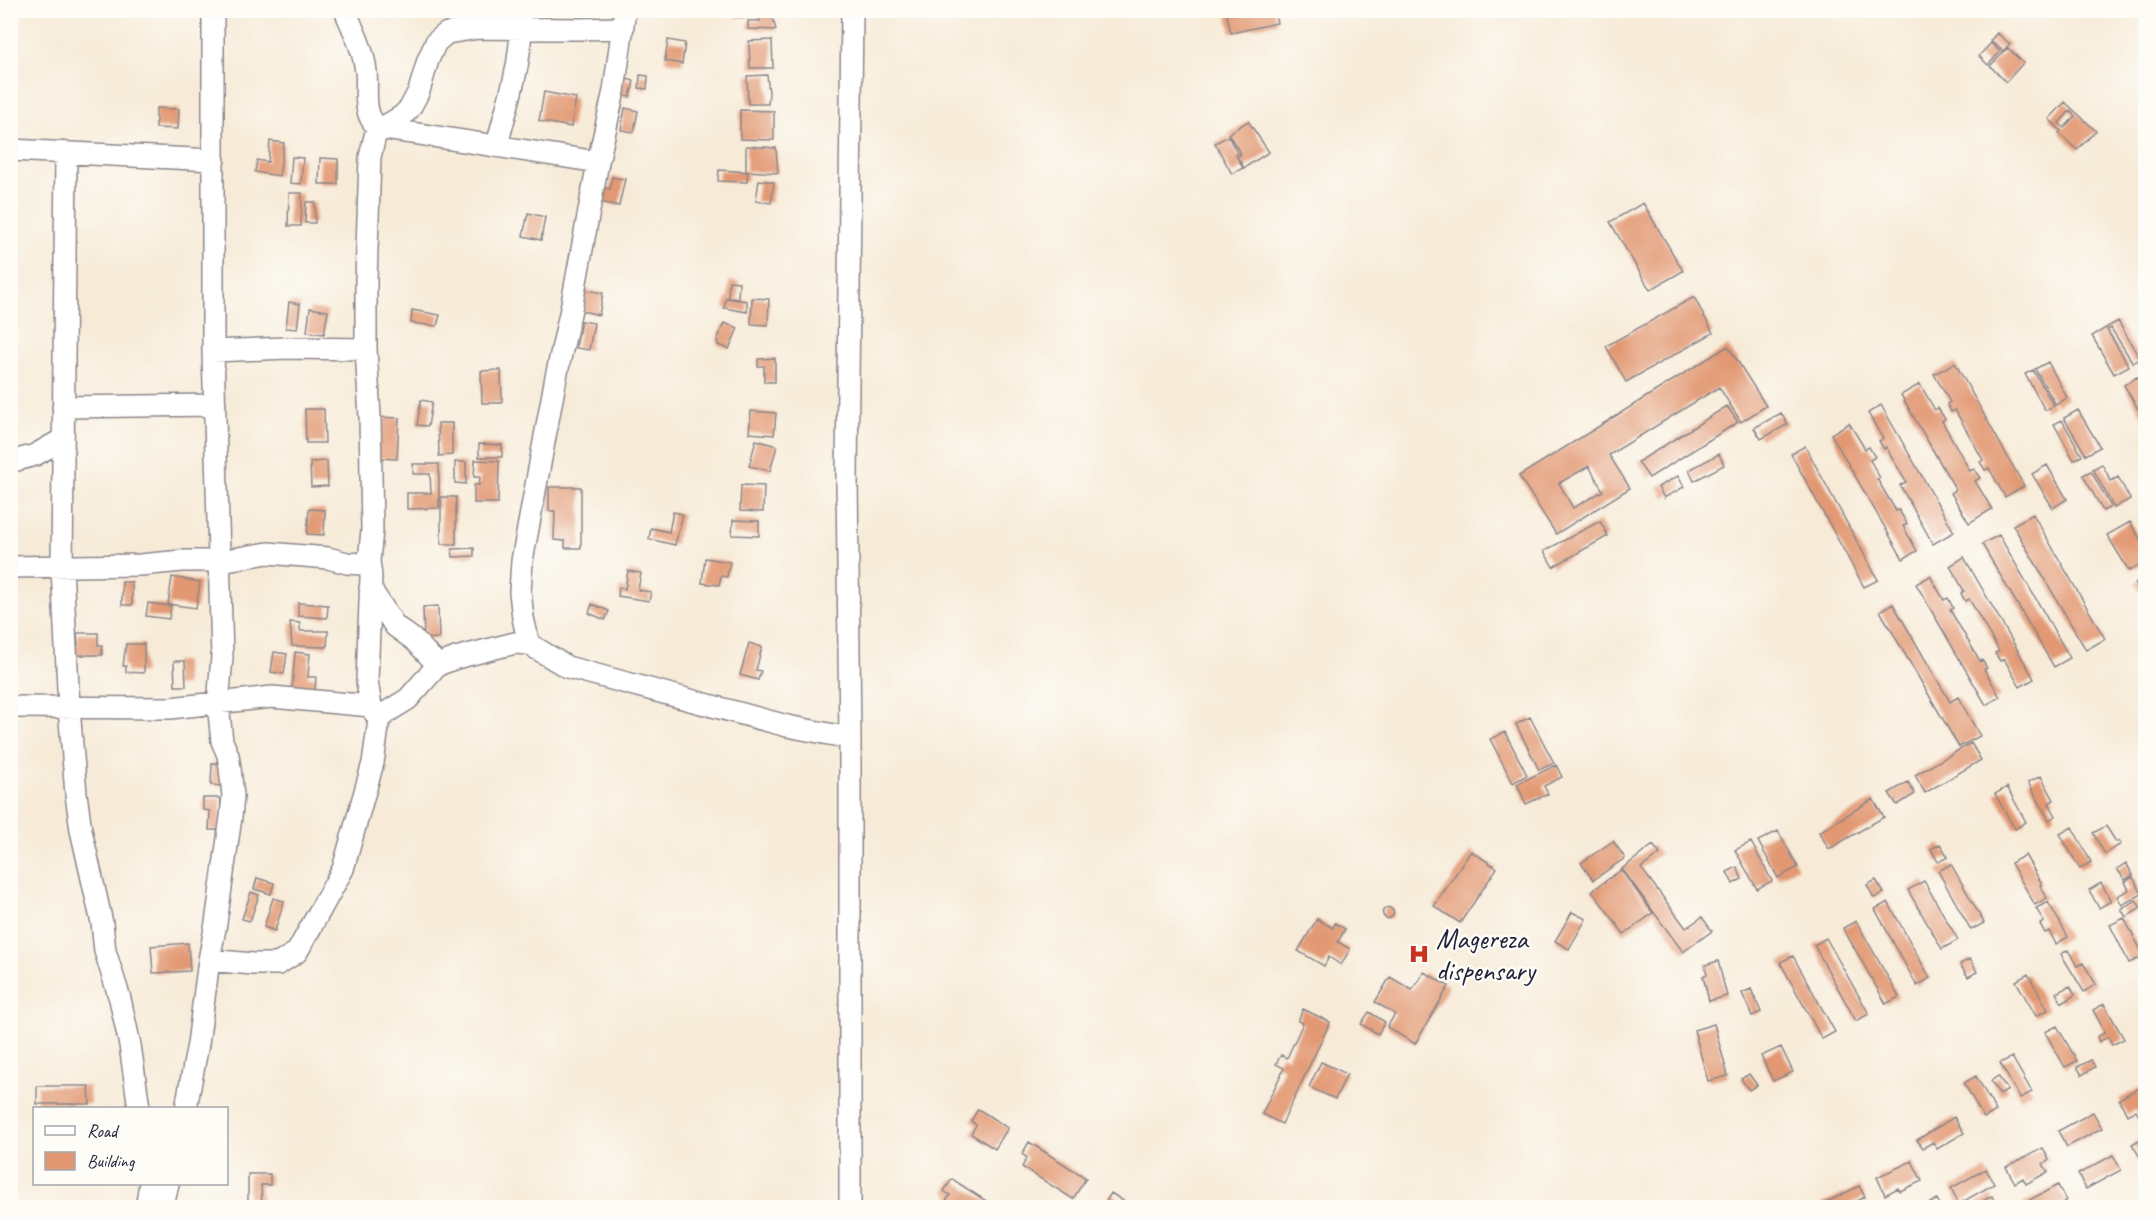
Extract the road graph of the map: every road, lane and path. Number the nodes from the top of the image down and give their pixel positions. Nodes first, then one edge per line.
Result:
1 (213, 10) edge
2 (345, 10) edge
3 (852, 10) edge
4 (624, 19) edge
5 (520, 20) edge
6 (382, 128) junction
7 (496, 146) junction
8 (10, 150) edge
9 (66, 153) junction
10 (214, 159) junction
11 (598, 162) junction
12 (366, 349) junction
13 (213, 351) junction
14 (215, 405) junction
15 (63, 407) junction
16 (63, 439) junction
17 (10, 462) edge
18 (220, 561) junction
19 (369, 561) junction
20 (10, 567) edge
21 (62, 567) junction
22 (370, 588) junction
23 (529, 644) junction
24 (438, 665) junction
25 (218, 704) junction
26 (10, 706) edge
27 (69, 708) junction
28 (375, 713) junction
29 (850, 738) junction
30 (208, 960) junction
31 (139, 1107) edge
32 (186, 1107) edge
33 (150, 1185) edge
34 (168, 1185) edge
35 (146, 1208) edge
36 (159, 1208) edge
37 (850, 1208) edge

1 - 10 street
2 - 6 street
3 - 29 street
4 - 5 street
4 - 11 street
5 - 6 street
5 - 7 street
6 - 7 street
6 - 12 street
7 - 11 street
8 - 9 street
9 - 10 street
9 - 15 street
10 - 13 street
11 - 23 street
12 - 13 street
12 - 19 street
13 - 14 street
14 - 15 street
14 - 18 street
15 - 16 street
16 - 17 street
16 - 21 street
18 - 19 street
18 - 21 street
18 - 25 street
19 - 22 street
20 - 21 street
21 - 27 street
22 - 24 street
22 - 28 street
23 - 24 street
23 - 29 street
24 - 28 street
25 - 27 street
25 - 28 street
25 - 30 street
26 - 27 street
27 - 31 street
28 - 30 street
29 - 37 street
30 - 32 street
33 - 35 street
34 - 36 street

